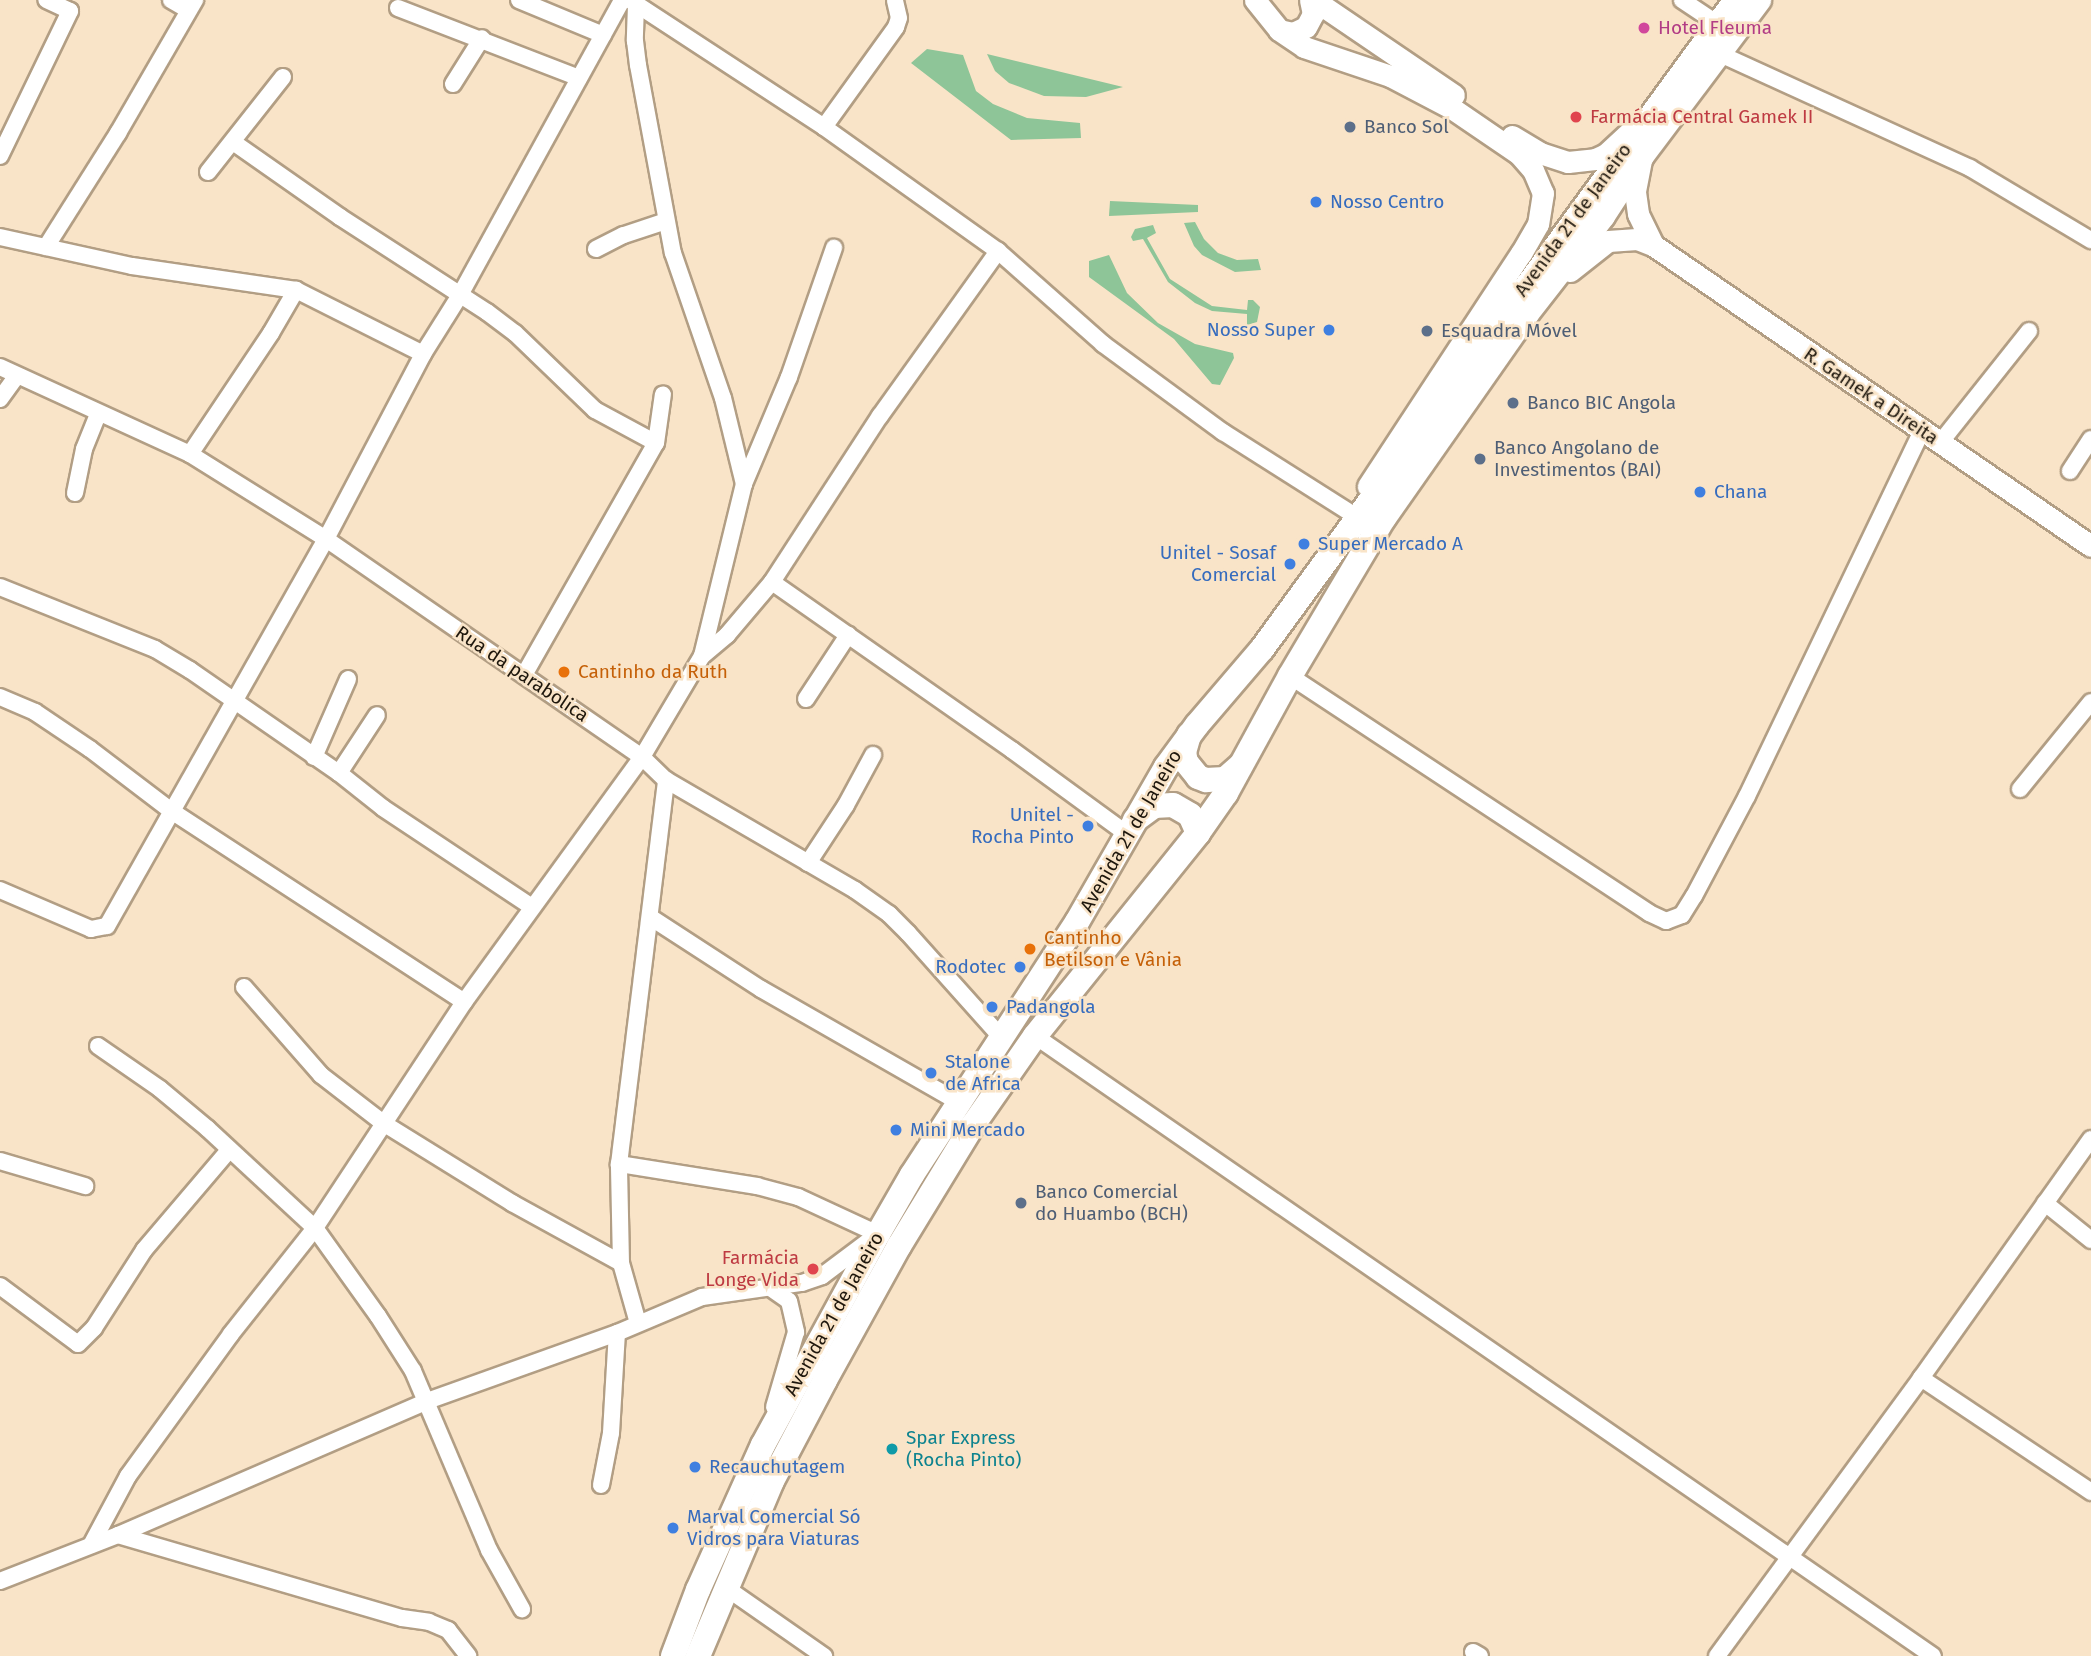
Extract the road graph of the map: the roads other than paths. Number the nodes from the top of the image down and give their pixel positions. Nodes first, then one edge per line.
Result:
1 (46, 0) edge
2 (171, 0) edge
3 (519, 0) edge
4 (895, 0) edge
5 (1255, 0) edge
6 (1682, 0) edge
7 (1736, 0) edge
8 (1759, 0) edge
9 (1317, 1) edge
10 (629, 2) edge
11 (73, 5) edge
12 (192, 5) edge
13 (398, 8) dead end
14 (1718, 24) junction
15 (1279, 30) junction
16 (603, 34) junction
17 (482, 38) junction
18 (1718, 53) junction
19 (283, 77) dead end
20 (579, 78) junction
21 (1674, 83) junction
22 (453, 84) dead end
23 (824, 127) junction
24 (233, 142) junction
25 (0, 156) edge
26 (1642, 156) junction
27 (208, 172) dead end
28 (666, 221) junction
29 (0, 237) edge
30 (2091, 240) edge
31 (1653, 245) junction
32 (46, 247) junction
33 (834, 248) dead end
34 (596, 249) dead end
35 (998, 251) junction
36 (296, 290) junction
37 (460, 295) junction
38 (1526, 315) junction
39 (2029, 331) dead end
40 (423, 354) junction
41 (0, 367) edge
42 (17, 376) junction
43 (663, 394) dead end
44 (0, 399) edge
45 (98, 414) junction
46 (1922, 431) junction
47 (2091, 439) edge
48 (656, 443) junction
49 (1940, 443) junction
50 (190, 454) junction
51 (2070, 471) dead end
52 (744, 484) junction
53 (75, 492) dead end
54 (1352, 513) junction
55 (326, 539) junction
56 (2091, 546) edge
57 (1322, 567) junction
58 (772, 582) junction
59 (0, 587) edge
60 (848, 635) junction
61 (702, 656) junction
62 (524, 675) junction
63 (1290, 676) junction
64 (348, 679) dead end
65 (0, 697) edge
66 (806, 699) dead end
67 (232, 702) junction
68 (2091, 702) edge
69 (377, 715) dead end
70 (1189, 734) junction
71 (873, 755) dead end
72 (314, 757) junction
73 (642, 757) junction
74 (1240, 766) junction
75 (339, 773) junction
76 (666, 780) junction
77 (2020, 789) dead end
78 (170, 810) junction
79 (1131, 827) junction
80 (1198, 833) junction
81 (808, 863) junction
82 (0, 890) edge
83 (532, 907) junction
84 (650, 917) junction
85 (244, 987) dead end
86 (464, 1002) junction
87 (1035, 1036) junction
88 (1001, 1037) junction
89 (98, 1046) dead end
90 (960, 1103) junction
91 (383, 1123) junction
92 (2091, 1139) edge
93 (229, 1150) junction
94 (0, 1161) edge
95 (619, 1164) junction
96 (85, 1186) dead end
97 (2045, 1203) junction
98 (314, 1228) junction
99 (878, 1234) junction
100 (2091, 1240) edge
101 (621, 1263) junction
102 (0, 1286) edge
103 (766, 1286) junction
104 (638, 1323) junction
105 (617, 1333) junction
106 (1921, 1378) junction
107 (427, 1401) junction
108 (762, 1445) junction
109 (601, 1485) dead end
110 (2091, 1492) edge
111 (118, 1535) junction
112 (91, 1545) junction
113 (1788, 1556) junction
114 (0, 1581) edge
115 (725, 1587) junction
116 (522, 1609) dead end
117 (468, 1656) edge
118 (673, 1656) edge
119 (698, 1656) edge
120 (824, 1656) edge
121 (1717, 1656) edge
122 (1933, 1656) edge

1 - 11 street
2 - 12 street
3 - 16 street
4 - 23 street
5 - 15 main road
6 - 14 street
7 - 14 main road, Avenida 21 de Janeiro
8 - 18 main road, Avenida 21 de Janeiro
9 - 15 main road
9 - 21 main road
10 - 16 street
10 - 23 street
10 - 28 street
11 - 25 street
12 - 32 street
13 - 17 street
14 - 21 main road, Avenida 21 de Janeiro
15 - 54 main road
16 - 20 street
17 - 20 street
17 - 22 street
18 - 26 main road, Avenida 21 de Janeiro
18 - 30 street
19 - 24 street
20 - 37 street
21 - 57 main road, Avenida 21 de Janeiro
23 - 35 street
24 - 27 street
24 - 37 street
26 - 31 main road
26 - 38 main road, Avenida 21 de Janeiro
28 - 34 street
28 - 52 street
29 - 32 street
31 - 38 main road
31 - 46 main road, R. Gamek a Direita
32 - 36 street
33 - 52 street
35 - 54 street
35 - 58 street
36 - 40 street
36 - 50 street
37 - 40 street
37 - 48 street
38 - 63 main road, Avenida 21 de Janeiro
39 - 49 street
40 - 55 street
41 - 42 street, Rua da parabolica
42 - 44 street
42 - 45 street, Rua da parabolica
43 - 48 street
45 - 50 street, Rua da parabolica
45 - 53 street
46 - 49 main road, R. Gamek a Direita
46 - 63 street
47 - 51 street
48 - 62 street
49 - 56 main road, R. Gamek a Direita
50 - 55 street, Rua da parabolica
52 - 61 street
54 - 57 main road
55 - 62 street, Rua da parabolica
55 - 67 street
57 - 70 main road, Avenida 21 de Janeiro
58 - 60 street
58 - 61 street
59 - 67 street
60 - 66 street
60 - 79 street
61 - 73 street
62 - 73 street, Rua da parabolica
63 - 74 main road, Avenida 21 de Janeiro
64 - 72 street
65 - 78 street
67 - 72 street
67 - 78 street
68 - 77 street
69 - 75 street
70 - 74 main road
70 - 79 main road, Avenida 21 de Janeiro
71 - 81 street
72 - 75 street
73 - 76 street, Rua da parabolica
73 - 83 street
74 - 80 main road, Avenida 21 de Janeiro
75 - 83 street
76 - 81 street, Rua da parabolica
76 - 84 street
78 - 82 street
78 - 86 street
79 - 80 main road
79 - 88 main road, Avenida 21 de Janeiro
80 - 87 main road, Avenida 21 de Janeiro
81 - 88 street, Rua da parabolica
83 - 86 street
84 - 90 street
84 - 95 street
85 - 91 street
86 - 91 street
87 - 113 street
87 - 115 main road, Avenida 21 de Janeiro
88 - 90 main road, Avenida 21 de Janeiro
89 - 93 street
90 - 99 main road, Avenida 21 de Janeiro
91 - 98 street
91 - 101 street
92 - 97 street
93 - 98 street
93 - 102 street
94 - 96 street
95 - 99 street
95 - 101 street
97 - 100 street
97 - 106 street
98 - 107 street
98 - 112 street
99 - 103 street
99 - 108 main road, Avenida 21 de Janeiro
101 - 104 street
103 - 104 street
103 - 108 street
104 - 105 street
105 - 107 street
105 - 109 street
106 - 110 street
106 - 113 street
107 - 111 street
107 - 116 street
108 - 118 main road, Avenida 21 de Janeiro
111 - 112 street
111 - 117 street
112 - 114 street
113 - 121 street
113 - 122 street
115 - 119 main road, Avenida 21 de Janeiro
115 - 120 street

